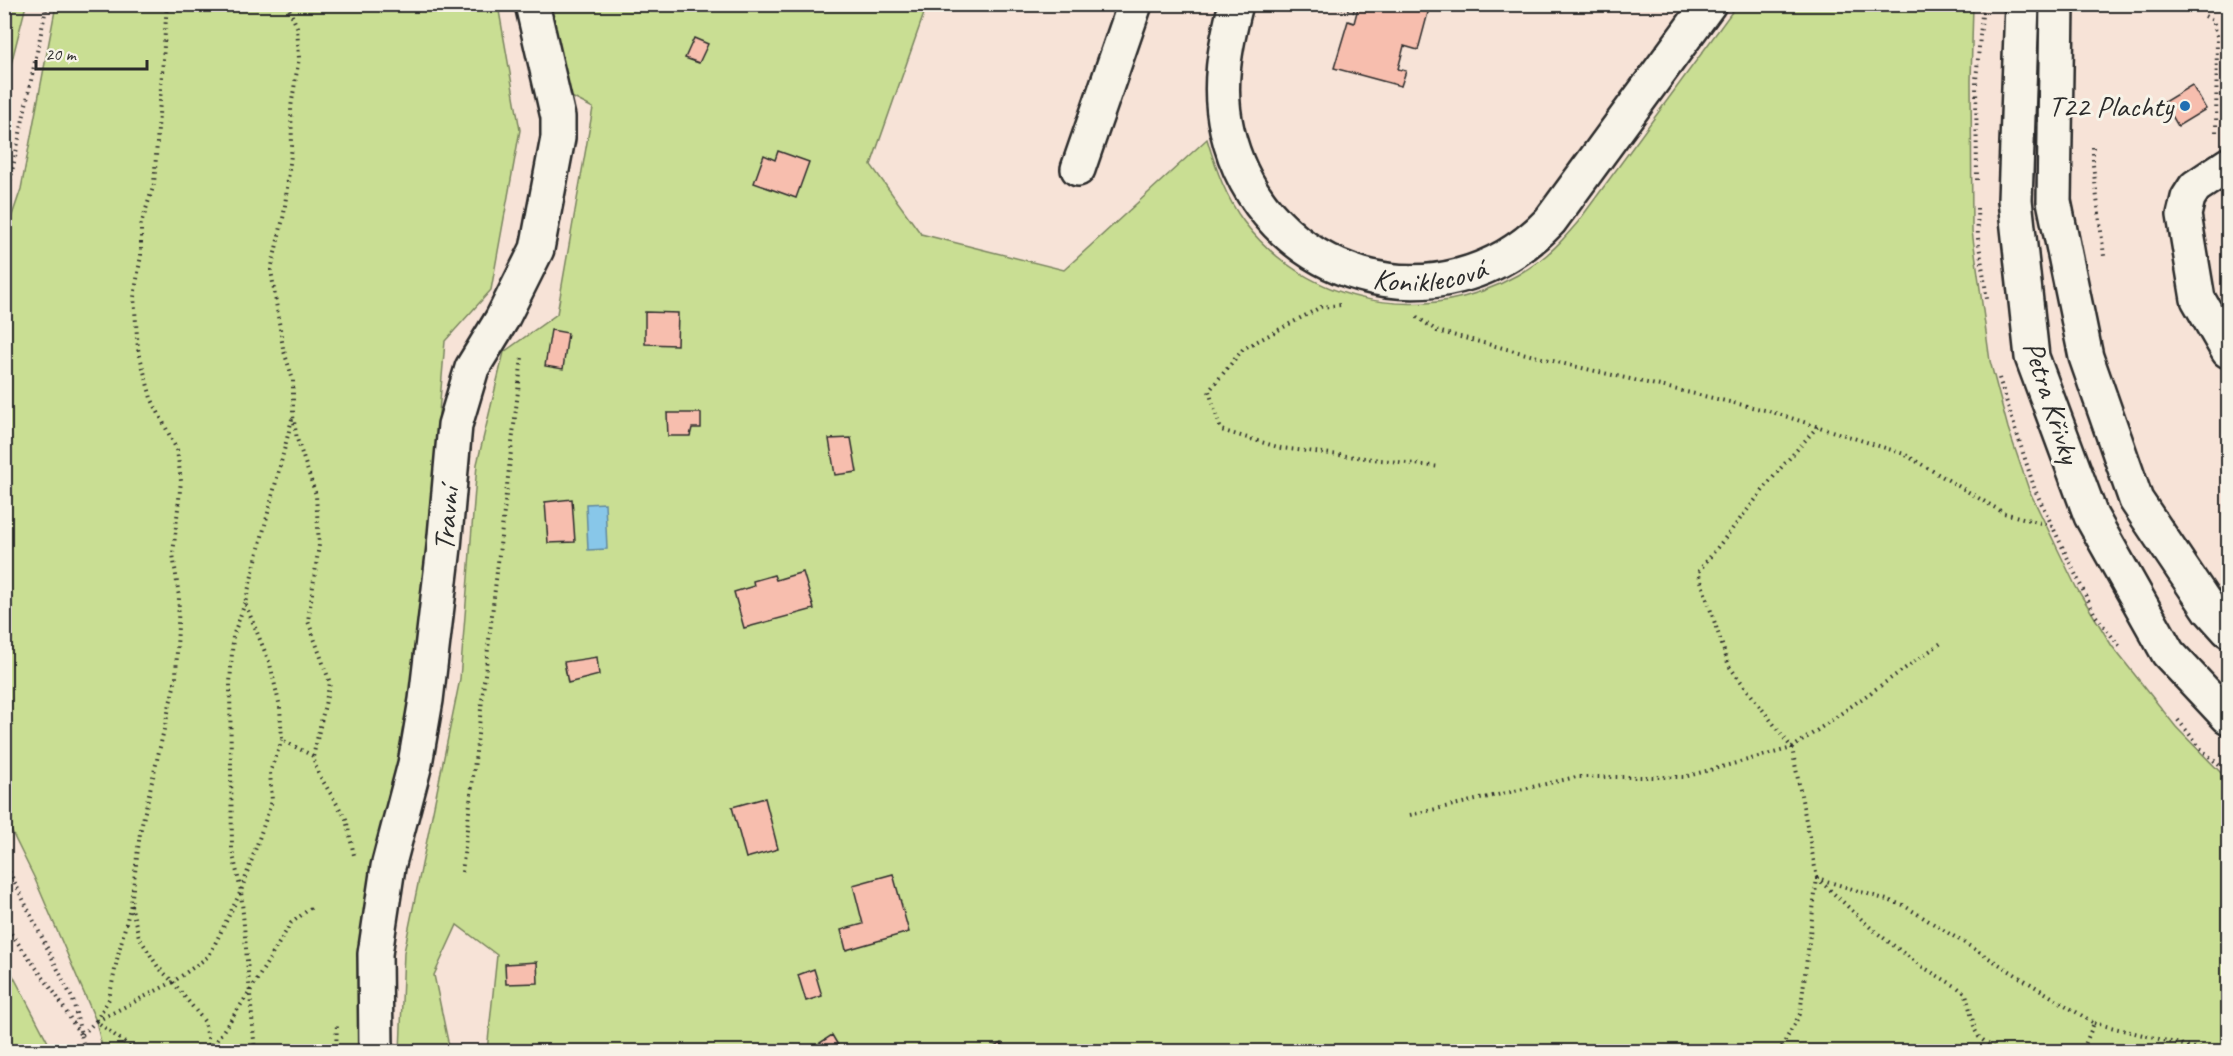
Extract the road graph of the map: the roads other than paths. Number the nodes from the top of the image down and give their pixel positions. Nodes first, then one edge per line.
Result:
1 (532, 4) edge
2 (1136, 4) edge
3 (1236, 4) edge
4 (1709, 4) edge
5 (2022, 4) edge
6 (2057, 4) edge
7 (1078, 169) dead end
8 (2221, 170) edge
9 (2229, 351) edge
10 (2229, 630) edge
11 (2229, 717) edge
12 (376, 1052) edge

1 - 12 street, Travní
2 - 7 street
3 - 4 street, Koniklecová
5 - 11 street, Petra Křivky
6 - 10 street, Petra Křivky
8 - 9 street

